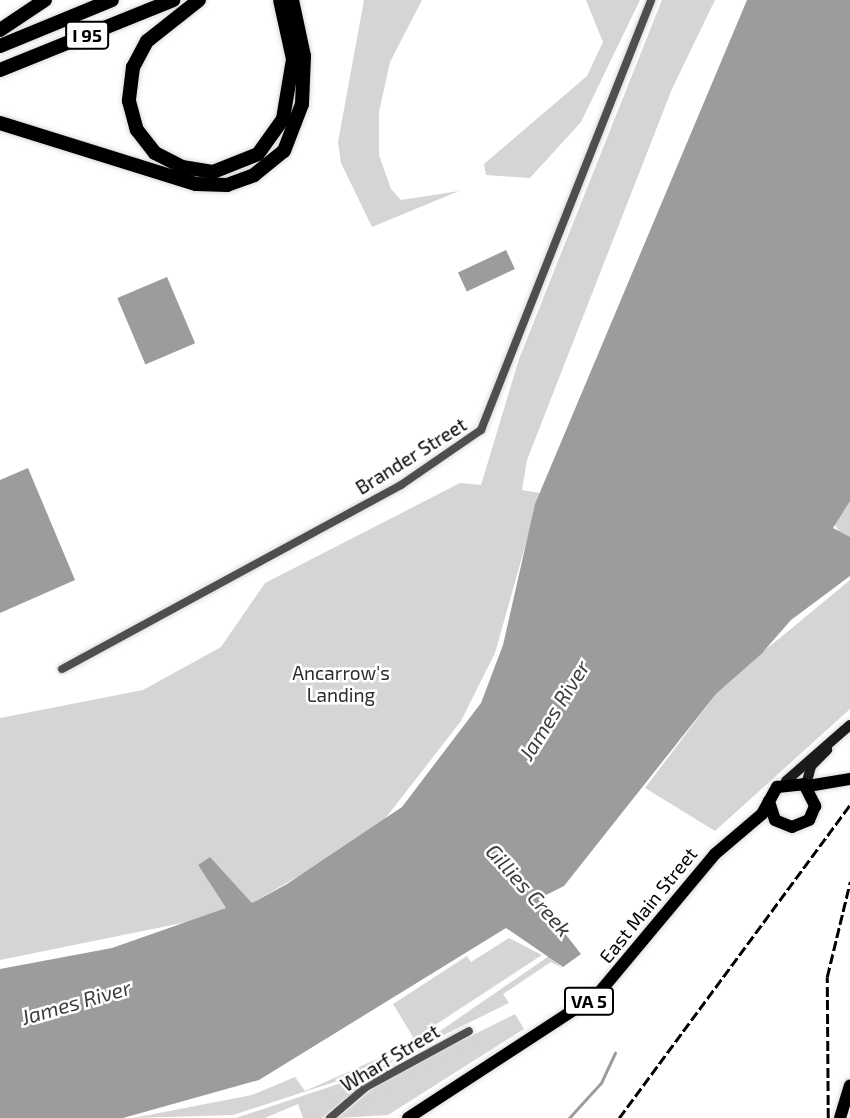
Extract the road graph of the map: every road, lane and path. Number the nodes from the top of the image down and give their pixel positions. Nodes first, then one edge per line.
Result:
1 (45, 0) edge
2 (112, 0) edge
3 (173, 0) edge
4 (199, 0) edge
5 (281, 0) edge
6 (292, 0) edge
7 (651, 0) edge
8 (0, 30) edge
9 (0, 46) edge
10 (0, 70) edge
11 (0, 123) edge
12 (62, 669) dead end
13 (850, 724) edge
14 (850, 733) edge
15 (848, 779) edge
16 (786, 782) junction
17 (807, 786) junction
18 (769, 801) junction
19 (815, 806) junction
20 (779, 823) junction
21 (469, 1031) dead end
22 (850, 1085) edge
23 (330, 1118) edge
24 (408, 1118) edge
25 (425, 1118) edge
26 (840, 1118) edge

1 - 8 highway
2 - 9 highway, I 95
3 - 10 highway, I 95
4 - 5 highway
6 - 11 highway
7 - 12 street, Brander Street
13 - 16 main road
14 - 17 main road
15 - 17 main road, VA 5
15 - 19 main road, VA 5
16 - 17 main road, VA 5
16 - 18 main road, VA 5
17 - 19 main road
18 - 20 main road
18 - 24 main road, East Main Street / VA 5
19 - 20 main road, VA 5
20 - 25 main road, East Main Street / VA 5
21 - 23 street, Wharf Street
22 - 26 main road

